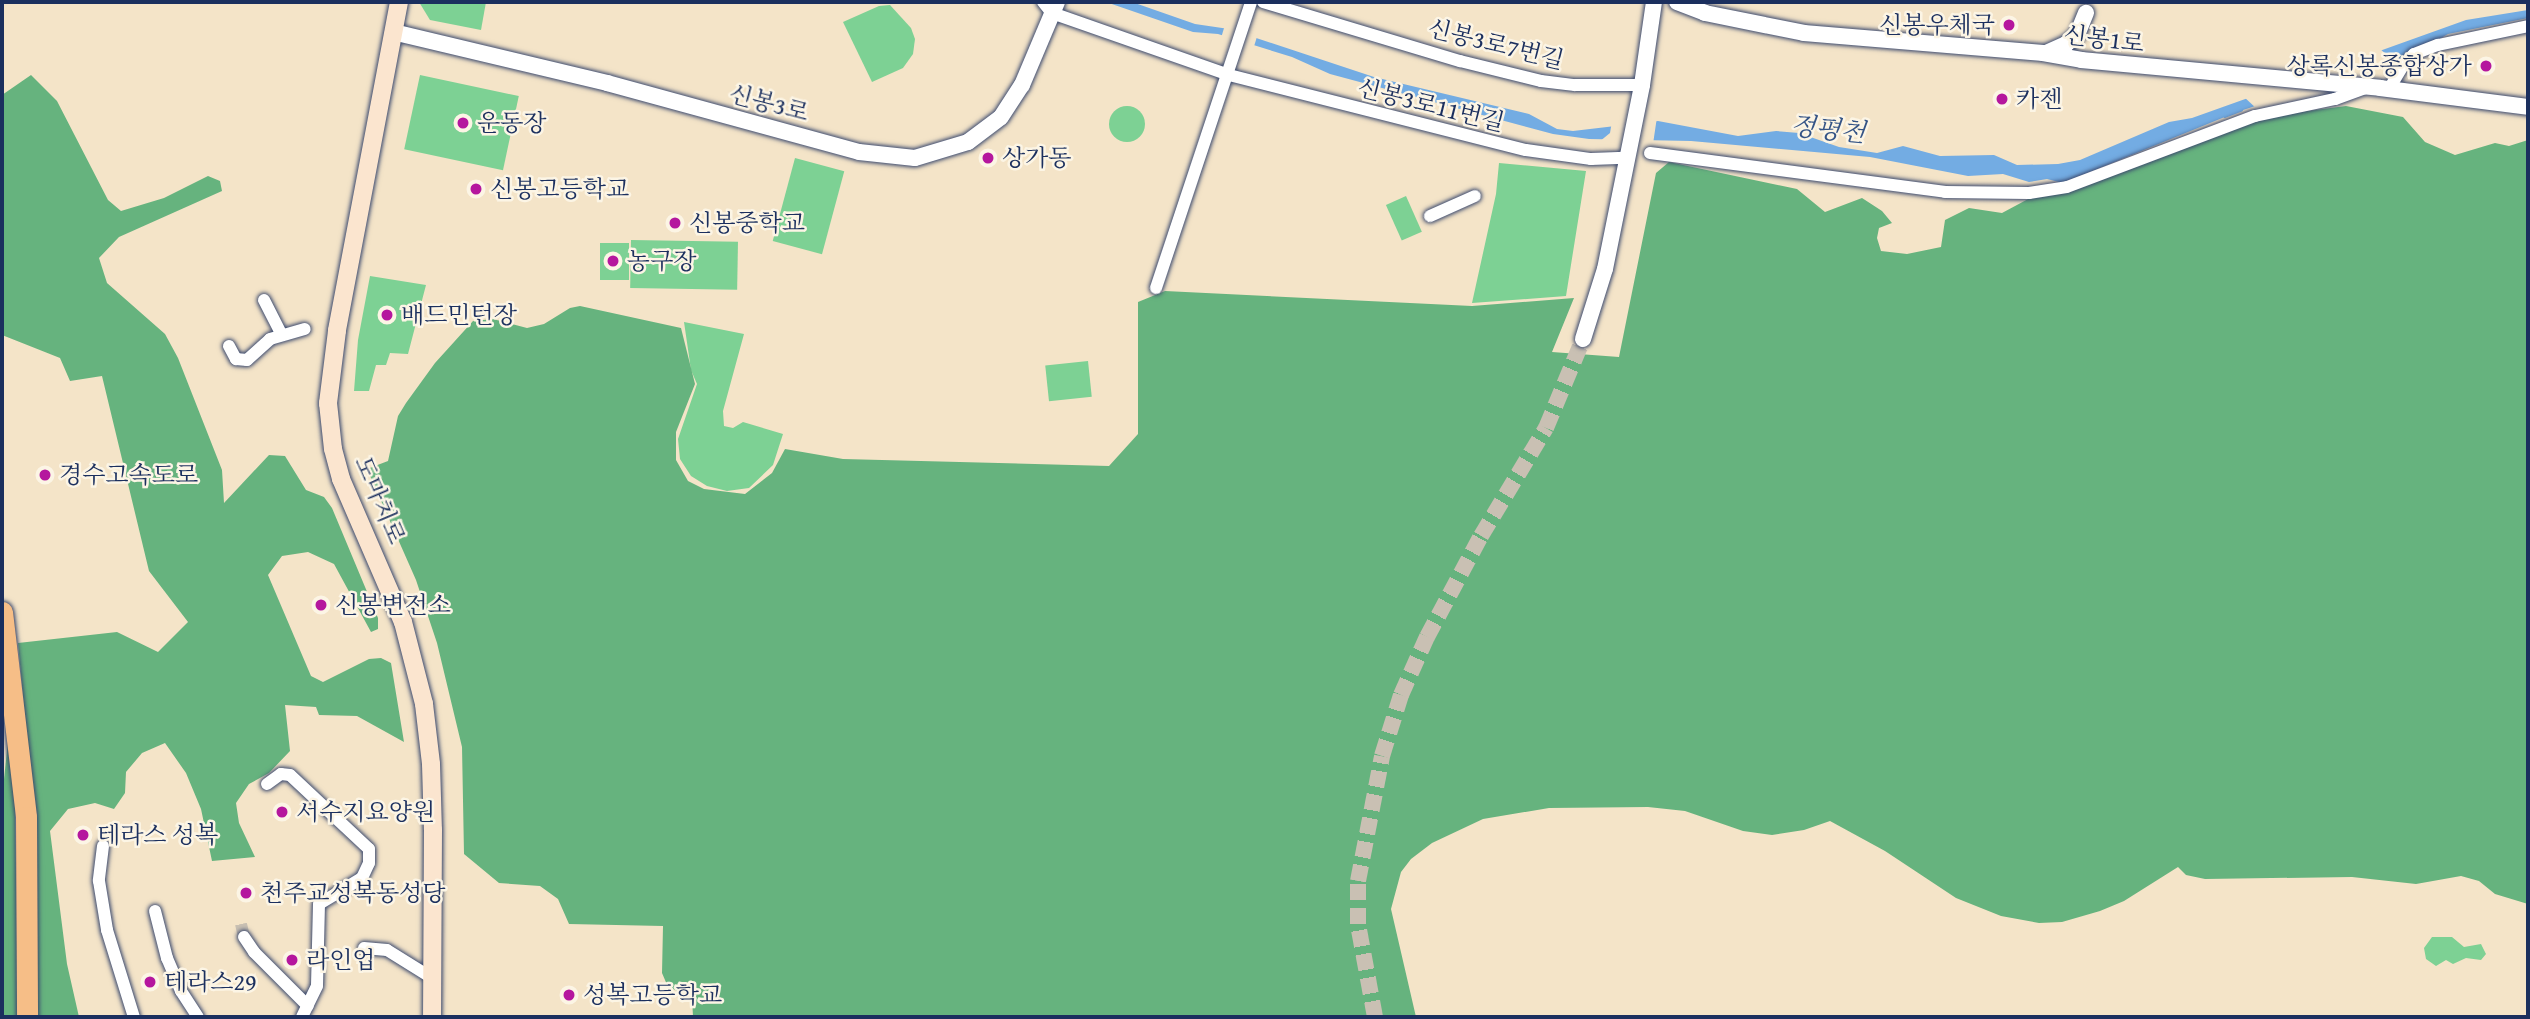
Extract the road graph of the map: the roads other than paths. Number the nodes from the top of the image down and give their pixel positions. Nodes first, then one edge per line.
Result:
1 (399, 2) edge
2 (1263, 2) edge
3 (1654, 2) edge
4 (1677, 2) edge
5 (1051, 5) edge
6 (1250, 6) edge
7 (2087, 13) dead end
8 (2528, 26) edge
9 (393, 32) junction
10 (2043, 53) junction
11 (1229, 75) junction
12 (1642, 85) junction
13 (2378, 88) junction
14 (2528, 107) edge
15 (1650, 153) dead end
16 (1626, 155) junction
17 (1475, 196) dead end
18 (1430, 216) dead end
19 (1156, 288) dead end
20 (264, 300) dead end
21 (305, 329) dead end
22 (281, 334) junction
23 (1583, 339) tunnel mouth
24 (229, 346) dead end
25 (2, 612) edge
26 (2, 673) edge
27 (16, 736) junction
28 (267, 784) dead end
29 (103, 846) dead end
30 (155, 911) dead end
31 (244, 937) tunnel mouth
32 (364, 948) dead end
33 (432, 978) junction
34 (305, 1012) edge
35 (27, 1017) edge
36 (134, 1017) edge
37 (198, 1017) edge
38 (432, 1017) edge

1 - 9 main road, 도마치로
2 - 12 street, 신봉3로7번길
3 - 12 street
4 - 10 street, 신봉1로
5 - 9 street, 신봉3로
5 - 11 street, 신봉3로11번길
6 - 11 street
7 - 10 street
8 - 13 street
9 - 33 main road, 도마치로
10 - 13 street, 신봉1로
11 - 16 street, 신봉3로11번길
11 - 19 street
12 - 16 street
13 - 14 street, 신봉1로
13 - 15 street
16 - 23 street
17 - 18 street
20 - 22 street
21 - 22 street
22 - 24 street
25 - 27 highway
26 - 27 highway
27 - 35 highway
28 - 34 street
29 - 36 street
30 - 37 street
31 - 34 street
32 - 33 street
33 - 38 main road, 도마치로

